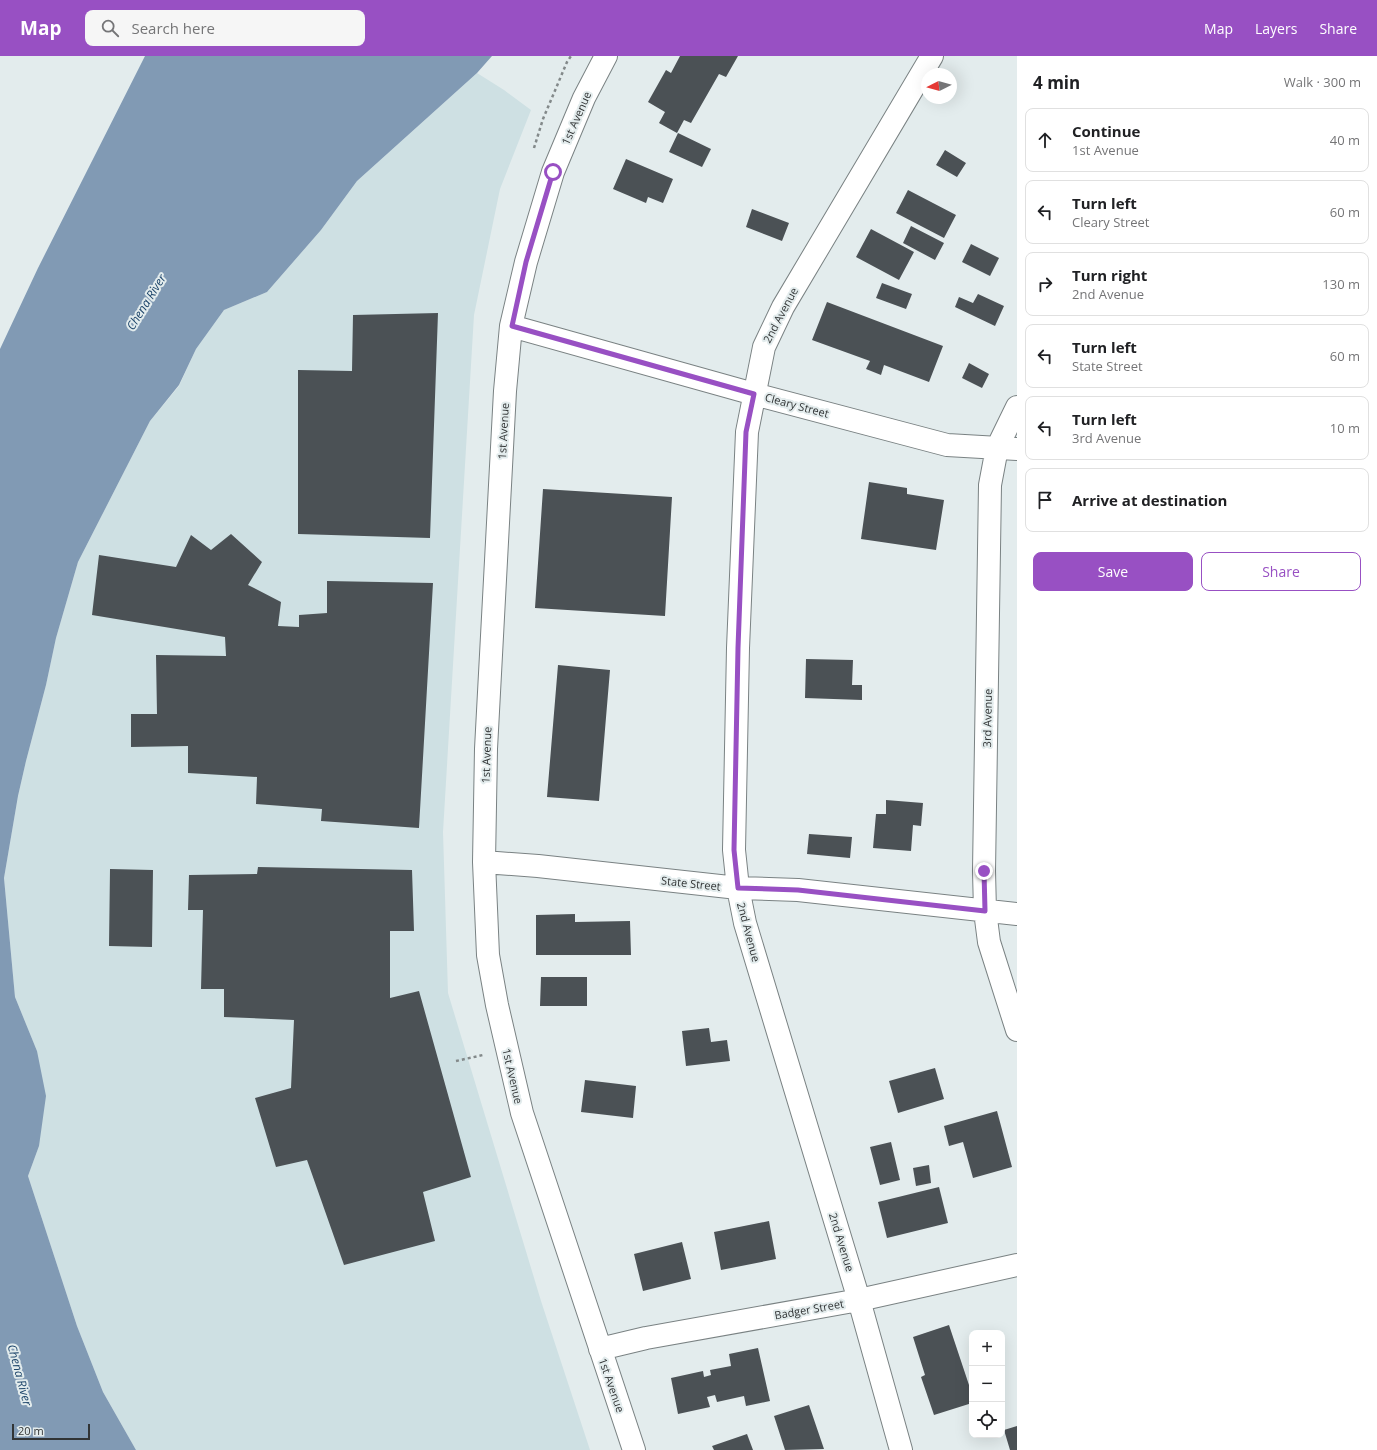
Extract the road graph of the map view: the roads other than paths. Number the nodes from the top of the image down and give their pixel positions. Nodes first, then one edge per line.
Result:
1 (606, 56) edge
2 (932, 56) edge
3 (512, 326) junction
4 (754, 394) junction
5 (1017, 407) edge
6 (1007, 448) edge
7 (484, 862) junction
8 (738, 888) junction
9 (985, 911) junction
10 (1017, 914) edge
11 (1017, 1030) edge
12 (1017, 1265) edge
13 (859, 1300) junction
14 (600, 1349) junction
15 (634, 1450) edge
16 (901, 1450) edge

1 - 3 street, 1st Avenue
2 - 4 street, 2nd Avenue
3 - 4 street, Cleary Street
3 - 7 street, 1st Avenue
4 - 6 street, Cleary Street
4 - 8 street, 2nd Avenue
5 - 6 street, 3rd Avenue
6 - 9 street, 3rd Avenue
7 - 8 street, State Street
7 - 14 street, 1st Avenue
8 - 9 street, State Street
8 - 13 street, 2nd Avenue
9 - 10 street, State Street
9 - 11 street, 3rd Avenue
12 - 13 street, Badger Street
13 - 14 street, Badger Street
13 - 16 street, 2nd Avenue
14 - 15 street, 1st Avenue

